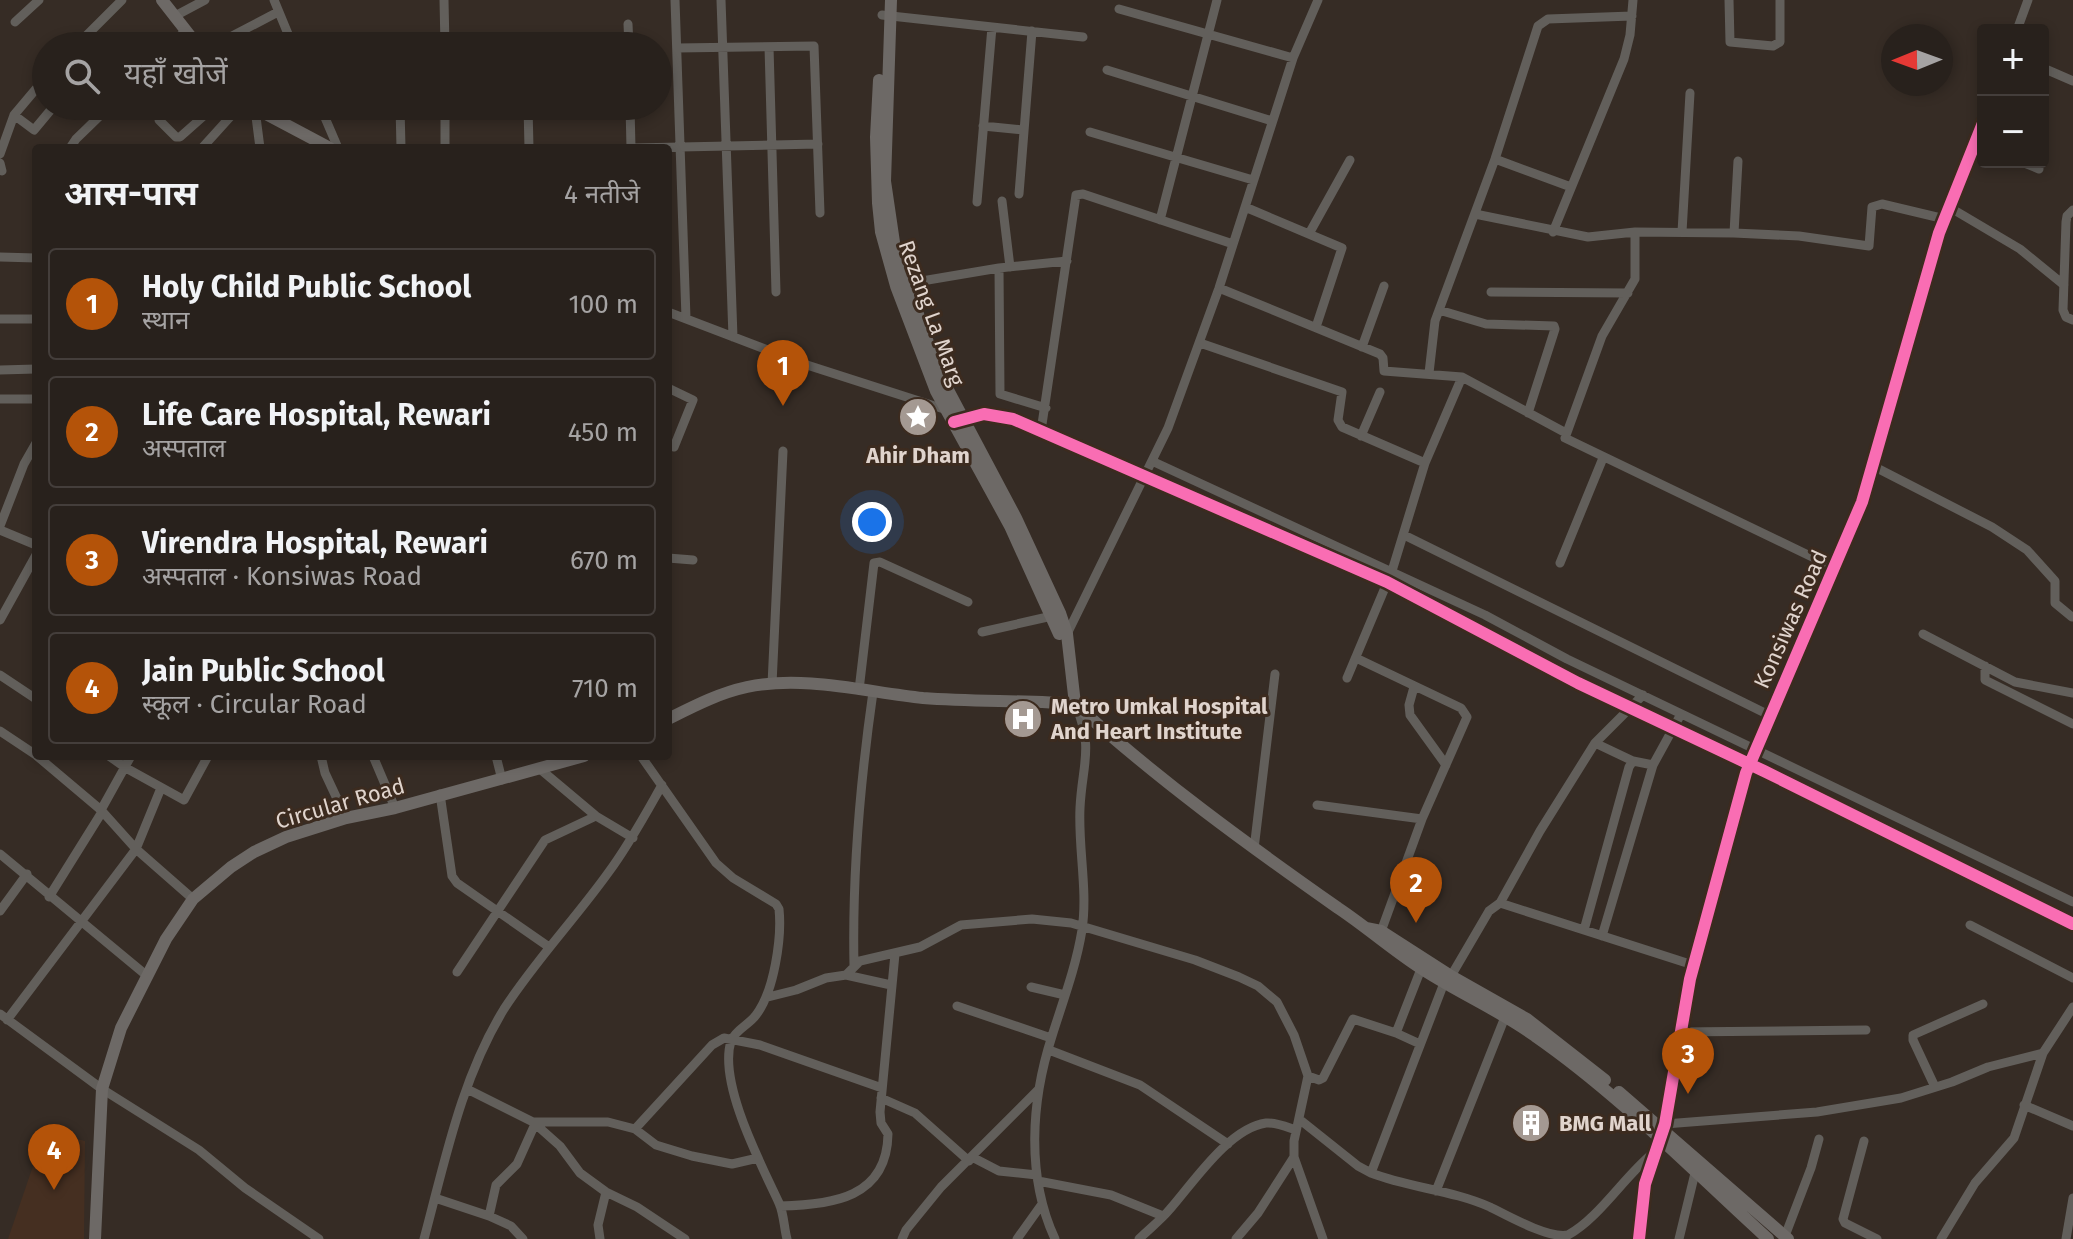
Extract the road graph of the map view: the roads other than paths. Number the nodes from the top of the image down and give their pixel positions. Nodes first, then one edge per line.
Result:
1 (39, 0) edge
2 (122, 0) edge
3 (162, 0) edge
4 (205, 0) edge
5 (274, 0) edge
6 (444, 0) edge
7 (675, 0) edge
8 (721, 0) edge
9 (883, 0) edge
10 (891, 0) edge
11 (1217, 0) edge
12 (1317, 0) edge
13 (1633, 0) edge
14 (1729, 0) edge
15 (1780, 0) edge
16 (2028, 0) edge
17 (1119, 9) dead end
18 (278, 12) junction
19 (886, 15) junction
20 (175, 16) junction
21 (1632, 16) junction
22 (15, 22) dead end
23 (628, 24) dead end
24 (2019, 24) edge
25 (992, 27) junction
26 (186, 30) edge
27 (1032, 31) junction
28 (90, 32) edge
29 (240, 32) edge
30 (287, 32) edge
31 (445, 32) edge
32 (628, 32) edge
33 (1209, 32) junction
34 (1083, 37) dead end
35 (769, 47) junction
36 (677, 48) junction
37 (722, 48) junction
38 (1293, 58) junction
39 (1107, 70) dead end
40 (2049, 71) edge
41 (2073, 81) edge
42 (1690, 93) dead end
43 (32, 94) edge
44 (1193, 96) junction
45 (14, 115) junction
46 (42, 120) edge
47 (97, 120) edge
48 (159, 120) dead end
49 (199, 120) edge
50 (227, 120) edge
51 (255, 120) edge
52 (277, 120) edge
53 (326, 120) edge
54 (400, 120) edge
55 (445, 120) edge
56 (528, 120) edge
57 (631, 120) edge
58 (1272, 121) junction
59 (983, 126) junction
60 (1023, 130) junction
61 (1090, 132) dead end
62 (74, 144) edge
63 (206, 144) edge
64 (259, 144) edge
65 (322, 144) edge
66 (336, 144) edge
67 (401, 144) edge
68 (445, 144) edge
69 (529, 144) edge
70 (632, 144) edge
71 (818, 144) junction
72 (773, 145) junction
73 (726, 146) junction
74 (672, 147) edge
75 (682, 147) junction
76 (1977, 149) edge
77 (0, 154) edge
78 (1177, 156) junction
79 (1495, 159) junction
80 (1350, 160) dead end
81 (1738, 161) dead end
82 (1253, 180) junction
83 (1571, 187) junction
84 (1019, 194) dead end
85 (1002, 201) dead end
86 (977, 202) dead end
87 (1245, 207) junction
88 (1949, 207) junction
89 (2073, 210) edge
90 (820, 213) dead end
91 (1475, 214) junction
92 (1945, 219) junction
93 (1160, 220) junction
94 (1310, 232) junction
95 (1553, 232) junction
96 (1635, 232) junction
97 (1682, 232) junction
98 (1734, 233) junction
99 (1233, 244) junction
100 (0, 257) edge
101 (32, 258) edge
102 (1067, 261) junction
103 (1010, 267) junction
104 (999, 268) junction
105 (901, 285) junction
106 (2064, 285) junction
107 (1384, 286) dead end
108 (1219, 288) junction
109 (776, 292) dead end
110 (1491, 292) dead end
111 (1628, 293) junction
112 (1439, 310) junction
113 (672, 316) edge
114 (686, 318) junction
115 (0, 319) edge
116 (32, 319) edge
117 (2073, 320) edge
118 (1316, 327) junction
119 (733, 337) junction
120 (1200, 343) junction
121 (1362, 347) junction
122 (32, 369) edge
123 (0, 370) edge
124 (1429, 373) junction
125 (1462, 377) junction
126 (672, 390) edge
127 (1380, 392) dead end
128 (1000, 394) junction
129 (0, 399) edge
130 (32, 399) edge
131 (1046, 408) junction
132 (1528, 413) junction
133 (991, 414) junction
134 (954, 417) junction
135 (1041, 431) junction
136 (1566, 433) junction
137 (1361, 436) junction
138 (674, 447) dead end
139 (32, 450) edge
140 (783, 451) dead end
141 (1603, 458) junction
142 (1154, 462) junction
143 (1425, 463) junction
144 (1873, 466) junction
145 (1146, 477) junction
146 (994, 487) junction
147 (0, 528) edge
148 (1404, 535) junction
149 (32, 543) edge
150 (672, 558) edge
151 (693, 560) dead end
152 (32, 561) edge
153 (1560, 563) dead end
154 (1835, 568) junction
155 (1392, 571) junction
156 (1387, 582) junction
157 (968, 602) dead end
158 (4, 603) edge
159 (1052, 616) junction
160 (2072, 617) edge
161 (0, 620) edge
162 (982, 632) dead end
163 (1067, 634) junction
164 (1923, 634) dead end
165 (1356, 658) junction
166 (1070, 659) junction
167 (1985, 666) junction
168 (1275, 674) dead end
169 (0, 675) edge
170 (1347, 678) dead end
171 (772, 684) junction
172 (1414, 687) junction
173 (859, 690) junction
174 (873, 692) junction
175 (2073, 693) edge
176 (1643, 695) junction
177 (32, 696) edge
178 (1075, 704) junction
179 (1630, 708) junction
180 (1681, 714) junction
181 (1769, 715) junction
182 (672, 717) edge
183 (2073, 724) edge
184 (1671, 728) junction
185 (0, 731) edge
186 (1595, 743) junction
187 (1756, 749) junction
188 (32, 751) edge
189 (45, 760) edge
190 (115, 760) edge
191 (129, 760) edge
192 (206, 760) edge
193 (322, 760) edge
194 (375, 760) edge
195 (497, 760) edge
196 (570, 760) edge
197 (644, 760) edge
198 (1633, 761) junction
199 (1446, 765) junction
200 (1653, 765) junction
201 (1749, 765) junction
202 (126, 768) junction
203 (540, 769) junction
204 (502, 780) junction
205 (662, 785) junction
206 (161, 788) junction
207 (440, 794) junction
208 (1317, 805) dead end
209 (395, 808) junction
210 (102, 811) junction
211 (596, 816) junction
212 (346, 818) junction
213 (1422, 819) junction
214 (633, 838) junction
215 (136, 849) junction
216 (1254, 849) junction
217 (0, 854) edge
218 (27, 874) junction
219 (2038, 886) junction
220 (49, 897) junction
221 (193, 899) junction
222 (2029, 902) junction
223 (2073, 902) edge
224 (1500, 903) junction
225 (0, 911) edge
226 (498, 911) junction
227 (82, 922) junction
228 (2073, 924) edge
229 (1970, 925) dead end
230 (1082, 927) junction
231 (1584, 930) junction
232 (1379, 935) junction
233 (1602, 936) junction
234 (549, 947) junction
235 (895, 954) junction
236 (1693, 965) junction
237 (854, 966) junction
238 (1421, 969) junction
239 (457, 972) dead end
240 (146, 975) junction
241 (846, 975) junction
242 (2073, 978) edge
243 (1448, 979) junction
244 (891, 985) junction
245 (1031, 987) dead end
246 (1065, 995) junction
247 (768, 997) junction
248 (1983, 1004) dead end
249 (957, 1006) dead end
250 (2073, 1007) edge
251 (4, 1017) edge
252 (1505, 1017) junction
253 (1866, 1030) dead end
254 (1680, 1032) junction
255 (1396, 1033) junction
256 (732, 1038) junction
257 (1051, 1038) junction
258 (1420, 1044) junction
259 (1049, 1050) junction
260 (2043, 1053) junction
261 (1308, 1076) junction
262 (1935, 1087) junction
263 (1040, 1088) junction
264 (102, 1089) junction
265 (467, 1089) junction
266 (882, 1093) junction
267 (2024, 1105) junction
268 (1299, 1119) junction
269 (534, 1123) junction
270 (2073, 1126) edge
271 (635, 1129) junction
272 (1296, 1130) junction
273 (1663, 1131) junction
274 (1819, 1139) dead end
275 (1864, 1141) dead end
276 (1228, 1144) junction
277 (1654, 1152) junction
278 (1294, 1157) junction
279 (758, 1158) junction
280 (970, 1159) junction
281 (1371, 1173) junction
282 (1695, 1173) junction
283 (1037, 1178) junction
284 (1436, 1191) junction
285 (606, 1192) junction
286 (435, 1198) junction
287 (2073, 1198) edge
288 (1042, 1204) junction
289 (780, 1206) junction
290 (489, 1216) junction
291 (1163, 1216) junction
292 (1786, 1237) edge
293 (1552, 1238) edge
294 (95, 1239) edge
295 (319, 1239) edge
296 (424, 1239) edge
297 (523, 1239) edge
298 (600, 1239) edge
299 (685, 1239) edge
300 (787, 1239) edge
301 (902, 1239) edge
302 (1017, 1239) edge
303 (1055, 1239) edge
304 (1139, 1239) edge
305 (1236, 1239) edge
306 (1323, 1239) edge
307 (1639, 1239) edge
308 (1679, 1239) edge
309 (1768, 1239) edge
310 (1877, 1239) edge
311 (1941, 1239) edge
312 (2066, 1239) edge

1 - 22 street
2 - 28 street
3 - 20 main road
4 - 20 street
5 - 18 street
6 - 31 street
7 - 36 street
8 - 37 street
9 - 19 main road, Rezang La Marg
10 - 19 main road, Rezang La Marg
11 - 33 street
12 - 38 street
13 - 21 street
14 - 15 street
16 - 24 street
17 - 33 street
18 - 29 street
18 - 30 street
19 - 25 street
19 - 105 main road, Rezang La Marg
20 - 26 main road
21 - 79 street
21 - 83 street
23 - 32 street
25 - 27 street
25 - 59 street
27 - 34 street
27 - 60 street
33 - 38 street
33 - 44 street
35 - 37 street
35 - 71 street
35 - 72 street
36 - 37 street
36 - 75 street
37 - 73 street
38 - 58 street
39 - 44 street
40 - 41 street
42 - 97 street
43 - 45 street
44 - 58 street
44 - 78 street
45 - 46 street
45 - 77 street
47 - 62 street
48 - 49 street
50 - 63 street
51 - 64 street
52 - 65 main road
53 - 66 street
54 - 67 street
55 - 68 street
56 - 69 street
57 - 70 street
58 - 82 street
59 - 60 street
59 - 86 street
60 - 84 street
61 - 78 street
71 - 72 street
71 - 90 street
72 - 73 street
72 - 109 street
73 - 75 street
73 - 119 street
74 - 75 street
75 - 114 street
76 - 88 street, Konsiwas Road
78 - 82 street
78 - 93 street
79 - 83 street
79 - 91 street
80 - 94 street
81 - 98 street
82 - 87 street
83 - 95 street
85 - 103 street
87 - 94 street
87 - 99 street
88 - 92 street, Konsiwas Road
88 - 106 street
89 - 106 street
91 - 95 street
91 - 112 street
92 - 98 street
92 - 144 street, Konsiwas Road
93 - 99 street
93 - 102 street
94 - 118 street
95 - 96 street
96 - 97 street
96 - 111 street
97 - 98 street
99 - 108 street
100 - 101 street
102 - 103 street
102 - 131 street
103 - 104 street
104 - 105 street
104 - 128 street
105 - 134 main road, Rezang La Marg
106 - 117 street
107 - 121 street
108 - 118 street
108 - 120 street
110 - 111 street
111 - 136 street
112 - 124 street
112 - 132 street
113 - 114 street
114 - 119 street
115 - 116 street
118 - 121 street
119 - 134 street
120 - 137 street
120 - 142 street
121 - 124 street
122 - 123 street
124 - 125 street
125 - 132 street
125 - 143 street
126 - 138 street
127 - 137 street
128 - 131 street
128 - 133 street
129 - 130 street
131 - 135 street
132 - 136 street
133 - 134 street
133 - 135 street
134 - 146 main road, Rezang La Marg
135 - 145 street
136 - 141 street
137 - 143 street
139 - 147 street
140 - 171 street
141 - 153 street
141 - 154 street
142 - 145 street
142 - 155 street
143 - 148 street
144 - 154 street, Konsiwas Road
144 - 160 street
145 - 156 street
145 - 163 street
146 - 159 main road, Rezang La Marg
146 - 163 main road, Rezang La Marg
147 - 149 street
148 - 155 street
148 - 181 street
150 - 151 street
152 - 158 street
154 - 181 street, Konsiwas Road
155 - 156 street
155 - 176 street
156 - 165 street
156 - 179 street
157 - 173 street
158 - 161 street
159 - 162 street
159 - 166 main road, Rezang La Marg
163 - 166 main road, Rezang La Marg
164 - 167 street
165 - 170 street
165 - 172 street
166 - 178 main road, Rezang La Marg
167 - 175 street
167 - 183 street
168 - 216 street
169 - 177 street
171 - 173 main road
171 - 182 main road
172 - 199 street
172 - 199 street
173 - 174 main road
174 - 178 main road
174 - 237 street
176 - 179 street
176 - 180 street
178 - 216 main road
178 - 230 street
179 - 184 street
179 - 186 street
180 - 184 street
180 - 187 street
181 - 187 street, Konsiwas Road
184 - 200 street
184 - 201 street
185 - 188 street
186 - 198 street
186 - 224 street
187 - 201 street, Konsiwas Road
187 - 219 street
189 - 210 street
190 - 202 street
191 - 202 street
192 - 206 street
193 - 212 street
194 - 209 street
195 - 204 street
196 - 203 main road, Circular Road
197 - 205 street
198 - 200 street
198 - 231 street
199 - 213 street
200 - 233 street
201 - 222 street
201 - 236 street, Konsiwas Road
202 - 206 street
202 - 210 street
203 - 204 main road, Circular Road
203 - 211 street
204 - 207 main road, Circular Road
205 - 214 street
205 - 247 street
206 - 215 street
207 - 209 main road, Circular Road
207 - 226 street
208 - 213 street
209 - 212 main road, Circular Road
210 - 215 street
210 - 220 street
211 - 214 street
211 - 226 street
212 - 221 main road, Circular Road
213 - 232 street
214 - 234 street
215 - 221 street
215 - 227 street
216 - 232 main road
217 - 218 street
218 - 220 street
218 - 225 street
219 - 222 street
219 - 223 street
220 - 227 street
221 - 240 main road, Circular Road
222 - 228 street
224 - 231 street
224 - 243 street
226 - 234 street
226 - 239 street
227 - 240 street
227 - 251 street
229 - 242 street
230 - 235 street
230 - 246 street
230 - 261 street
231 - 233 street
232 - 238 main road
232 - 243 main road
233 - 236 street
234 - 265 street
235 - 237 street
235 - 244 street
236 - 254 street, Konsiwas Road
237 - 241 street
238 - 243 main road
238 - 255 street
240 - 264 main road, Circular Road
241 - 244 street
241 - 247 street
243 - 252 main road
243 - 258 street
243 - 273 main road
244 - 266 street
245 - 246 street
246 - 257 street
247 - 256 street
248 - 262 street
249 - 257 street
250 - 260 street
251 - 264 street
252 - 273 main road
252 - 284 street
253 - 254 street
254 - 273 street, Konsiwas Road
255 - 258 street
255 - 261 street
256 - 266 street
256 - 271 street
256 - 279 street
257 - 259 street
258 - 281 street
259 - 263 street
259 - 276 street
260 - 262 street
260 - 267 street
261 - 268 street
262 - 273 street
263 - 280 street
263 - 283 street
264 - 294 main road, Circular Road
264 - 295 street
265 - 269 street
265 - 286 street
266 - 280 street
266 - 289 street
267 - 270 street
267 - 311 street
268 - 272 street
268 - 281 street
269 - 271 street
269 - 285 street
269 - 290 street
271 - 279 street
272 - 276 street
272 - 278 street
273 - 277 street, Konsiwas Road
273 - 282 main road
273 - 292 main road
274 - 292 street
275 - 310 street
276 - 291 street
277 - 293 street
277 - 307 street
278 - 305 street
278 - 306 street
279 - 289 street
280 - 283 street
280 - 301 street
281 - 284 street
282 - 308 street
282 - 309 main road
283 - 288 street
283 - 291 street
284 - 293 street
285 - 298 street
285 - 299 street
286 - 290 street
286 - 296 street
287 - 312 street
288 - 302 street
288 - 303 street
289 - 300 street
290 - 297 street
291 - 304 street

